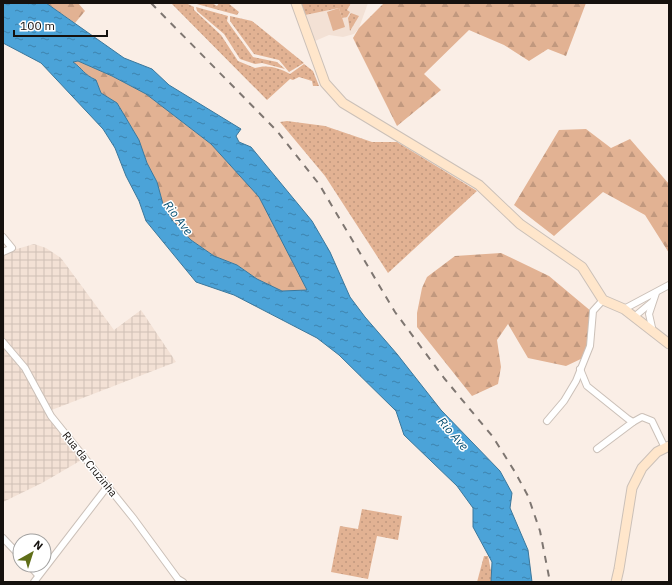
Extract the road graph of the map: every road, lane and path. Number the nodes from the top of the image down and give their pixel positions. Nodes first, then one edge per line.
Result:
1 (296, 3) edge
2 (3, 237) edge
3 (3, 252) edge
4 (669, 285) edge
5 (656, 293) junction
6 (603, 300) junction
7 (652, 302) junction
8 (624, 310) junction
9 (634, 317) junction
10 (653, 332) junction
11 (3, 342) edge
12 (669, 344) edge
13 (580, 369) junction
14 (547, 421) dead end
15 (633, 422) junction
16 (667, 447) edge
17 (597, 449) dead end
18 (107, 487) junction
19 (3, 538) edge
20 (12, 548) edge
21 (38, 575) joint
22 (34, 582) edge
23 (183, 582) edge
24 (616, 582) edge

1 - 6 street
2 - 3 street
4 - 5 street
5 - 7 street
5 - 8 street
6 - 8 street
6 - 13 street
7 - 9 street
7 - 10 street
8 - 9 street
9 - 10 street
10 - 12 street
11 - 18 street, Rua da Cruzinha
13 - 14 street
13 - 15 street
15 - 16 street
15 - 17 street
16 - 24 street
18 - 21 street
18 - 23 street, Rua da Cruzinha
19 - 20 street
21 - 22 street

